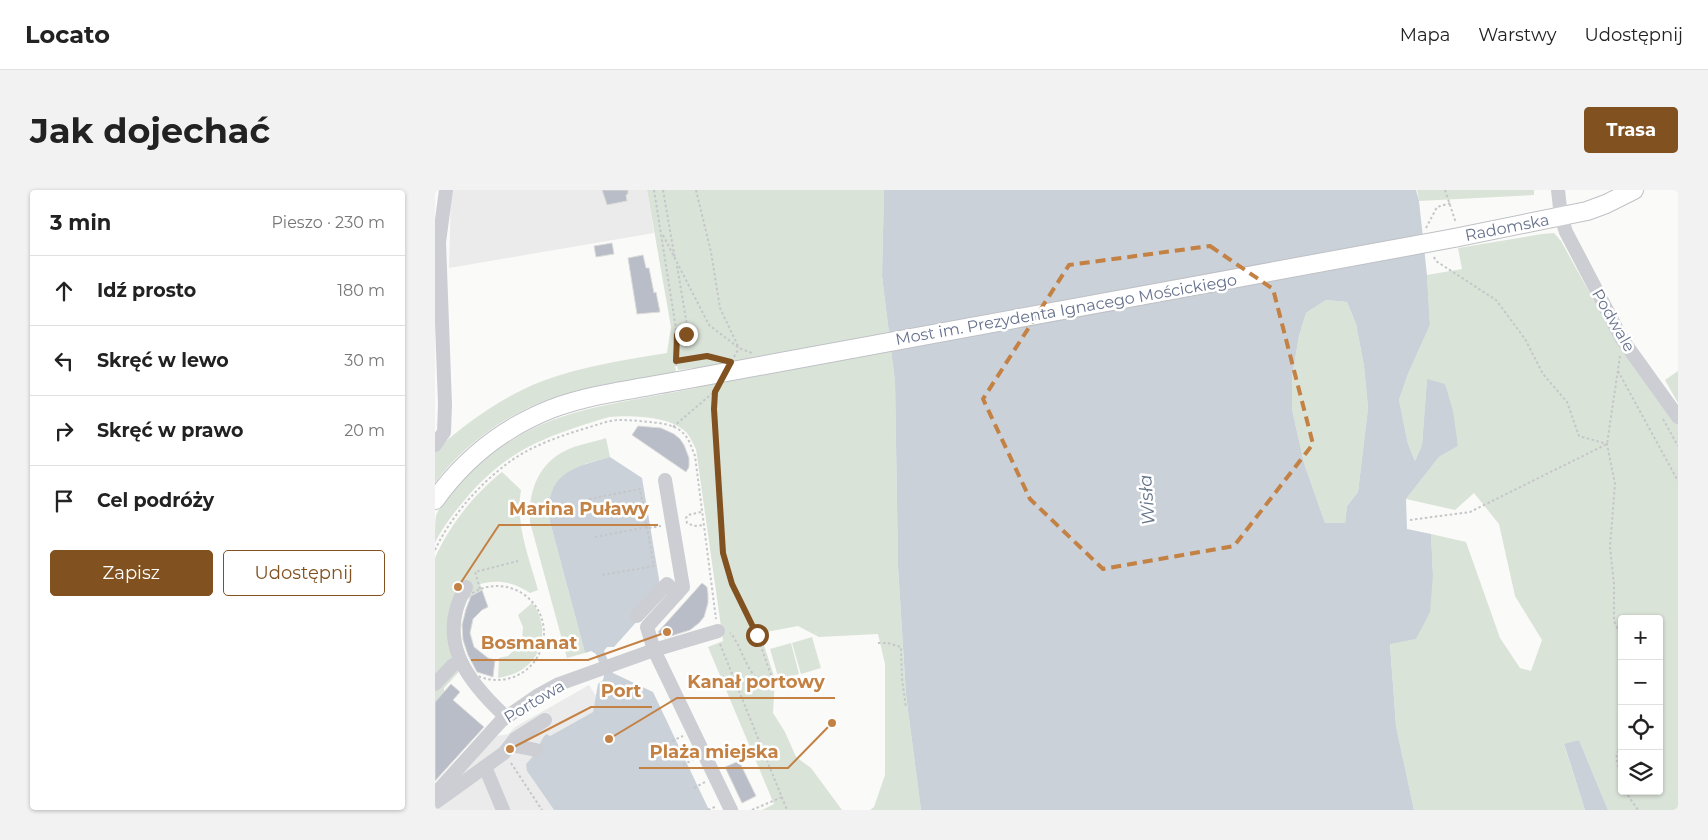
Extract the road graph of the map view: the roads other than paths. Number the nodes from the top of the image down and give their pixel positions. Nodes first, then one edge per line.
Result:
1 (446, 190) edge
2 (1558, 190) edge
3 (1633, 190) edge
4 (1561, 217) junction
5 (1456, 234) joint
6 (438, 300) edge
7 (1678, 417) edge
8 (435, 445) edge
9 (665, 480) dead end
10 (435, 500) edge
11 (466, 588) dead end
12 (677, 594) junction
13 (637, 616) dead end
14 (718, 631) road end
15 (654, 650) junction
16 (453, 664) junction
17 (435, 684) edge
18 (506, 717) junction
19 (545, 720) dead end
20 (507, 749) junction
21 (536, 750) dead end
22 (485, 767) junction
23 (435, 794) edge
24 (435, 802) edge
25 (503, 810) edge
26 (731, 810) edge

1 - 6 street
2 - 4 street, Radomska
3 - 4 main road, Radomska
4 - 5 main road, Radomska
4 - 7 street, Podwale
5 - 10 main road, Most im. Prezydenta Ignacego Mościckiego, bridge
6 - 8 street
9 - 12 street
11 - 16 street
12 - 13 street
12 - 15 street
14 - 15 street, Portowa
15 - 18 street, Portowa
15 - 26 street
16 - 17 street
16 - 18 street
18 - 23 street, Portowa
19 - 20 street
20 - 21 street
20 - 22 street
22 - 24 street
22 - 25 street

